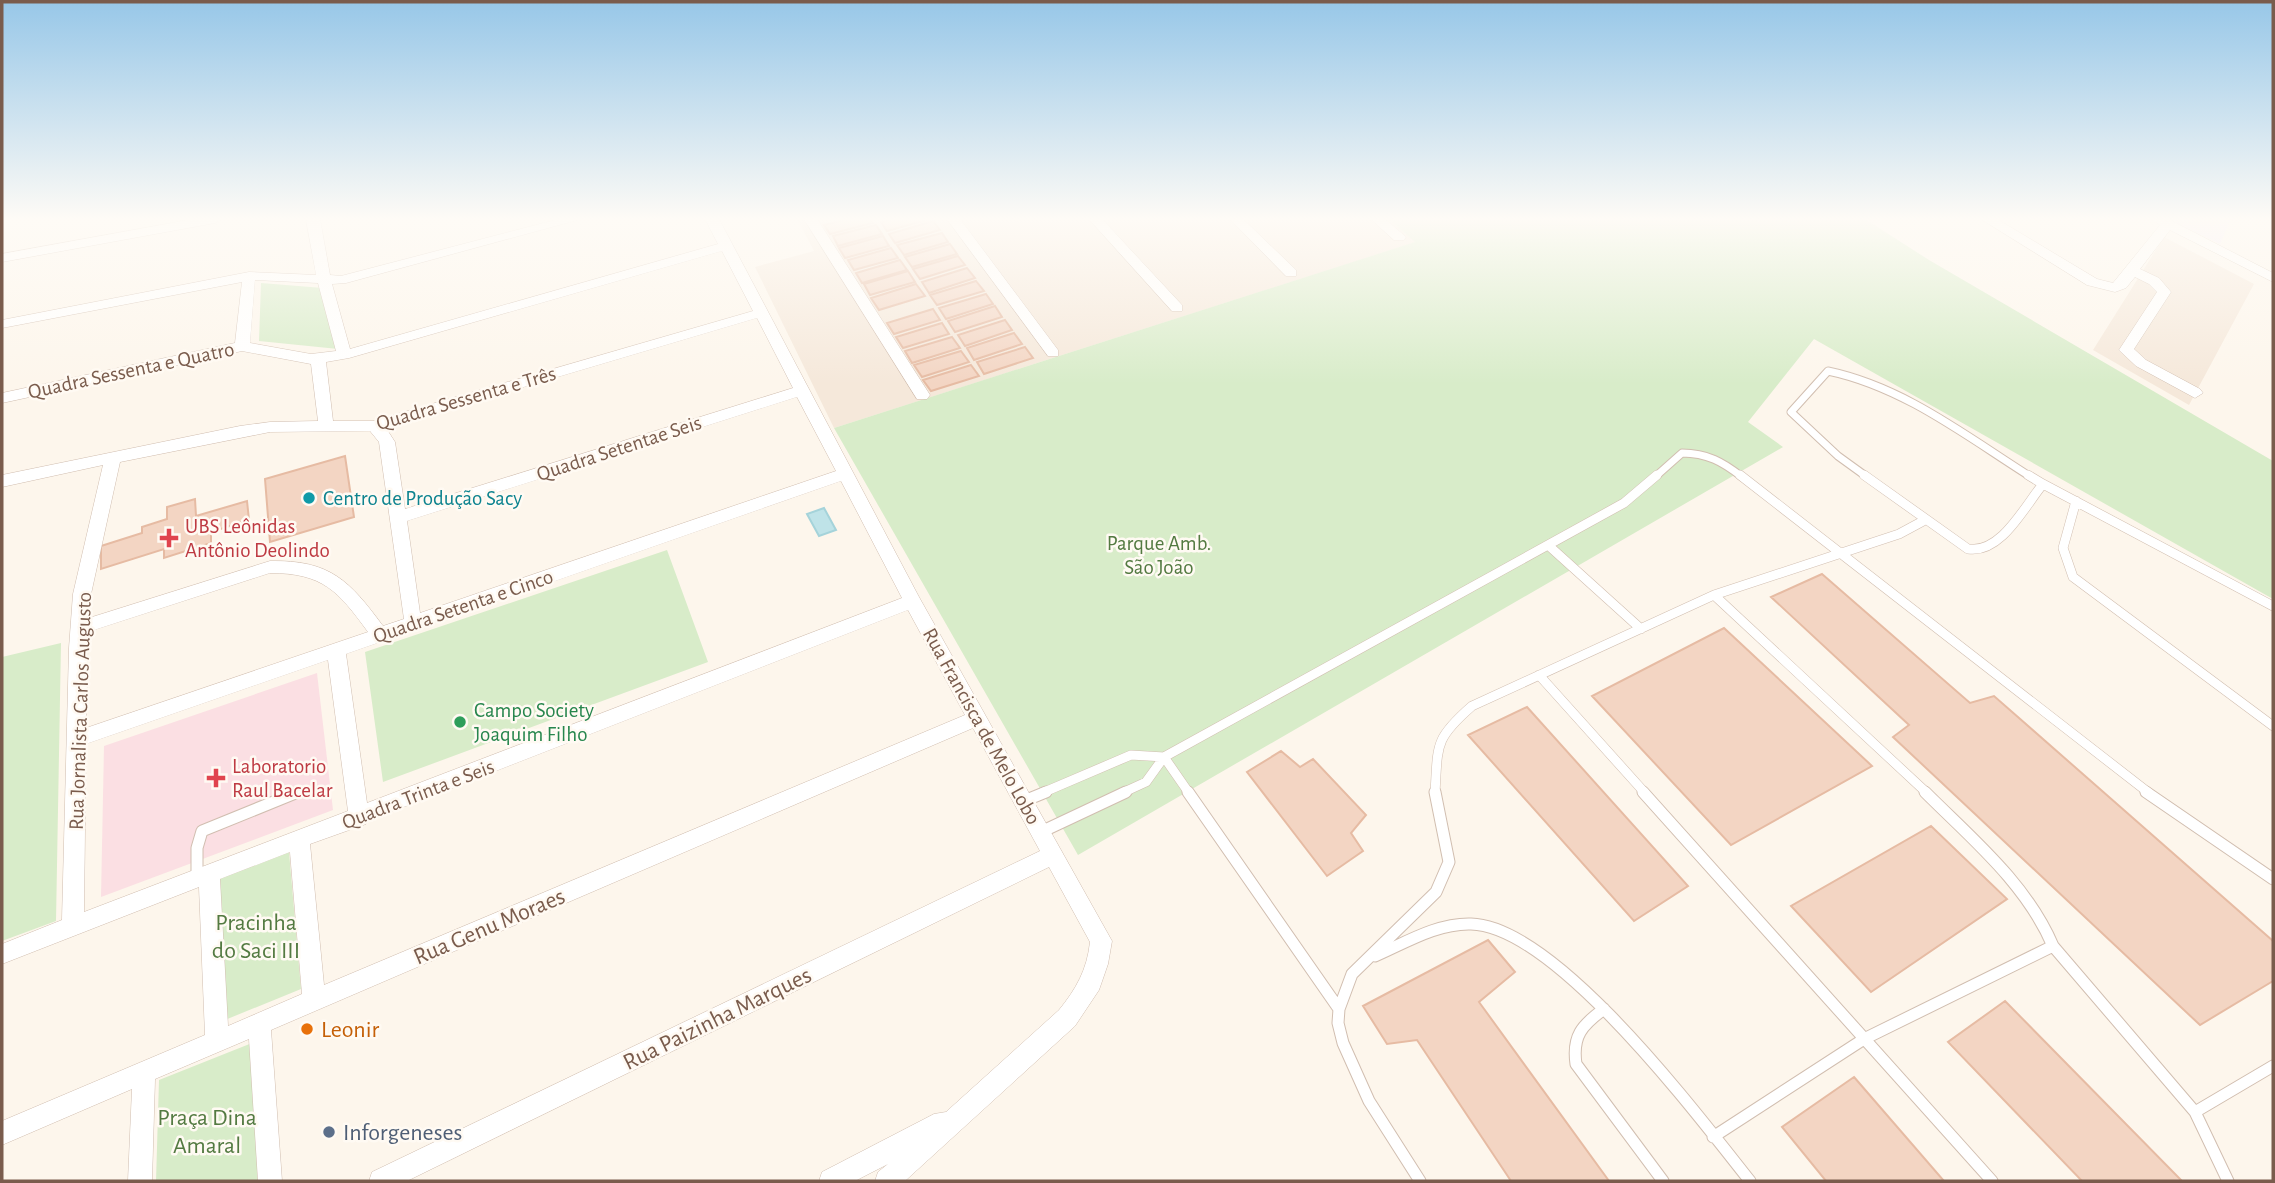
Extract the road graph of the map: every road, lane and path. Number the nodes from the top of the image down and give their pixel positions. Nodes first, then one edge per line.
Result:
1 (323, 274) edge
2 (363, 274) edge
3 (627, 274) edge
4 (740, 274) edge
5 (845, 274) edge
6 (994, 274) edge
7 (1146, 274) edge
8 (2079, 274) edge
9 (2129, 274) edge
10 (2140, 274) edge
11 (249, 276) junction
12 (324, 281) junction
13 (1177, 308) dead end
14 (760, 313) junction
15 (2, 324) edge
16 (242, 346) junction
17 (1053, 354) dead end
18 (344, 355) junction
19 (318, 359) junction
20 (802, 390) junction
21 (2195, 393) dead end
22 (922, 395) dead end
23 (2, 398) edge
24 (326, 426) junction
25 (373, 426) junction
26 (113, 457) junction
27 (847, 472) junction
28 (2, 481) edge
29 (2043, 484) junction
30 (2076, 501) junction
31 (396, 518) junction
32 (1925, 520) junction
33 (1548, 545) junction
34 (1840, 551) junction
35 (1714, 595) junction
36 (912, 601) junction
37 (2273, 606) edge
38 (413, 623) junction
39 (80, 628) junction
40 (1641, 629) junction
41 (380, 635) junction
42 (336, 650) junction
43 (1539, 675) junction
44 (976, 718) junction
45 (2273, 726) edge
46 (78, 739) junction
47 (1164, 757) junction
48 (298, 792) dead end
49 (1024, 801) junction
50 (359, 818) junction
51 (1041, 832) junction
52 (299, 841) junction
53 (1054, 854) junction
54 (203, 875) junction
55 (2273, 879) edge
56 (73, 927) junction
57 (2053, 946) junction
58 (2, 954) edge
59 (1369, 958) junction
60 (314, 999) junction
61 (1339, 1009) junction
62 (1604, 1009) junction
63 (259, 1023) junction
64 (1864, 1039) junction
65 (217, 1041) junction
66 (2273, 1066) edge
67 (144, 1074) junction
68 (967, 1109) junction
69 (2195, 1112) junction
70 (2, 1133) edge
71 (1713, 1137) junction
72 (140, 1181) edge
73 (270, 1181) edge
74 (381, 1181) edge
75 (831, 1181) edge
76 (887, 1181) edge
77 (1420, 1181) edge
78 (1662, 1181) edge
79 (1750, 1181) edge
80 (1992, 1181) edge
81 (2228, 1181) edge

1 - 12 street
2 - 12 street
3 - 18 street, Quadra Sessenta e Quatro
4 - 14 street, Rua Francisca de Melo Lobo
5 - 22 street
6 - 17 street
7 - 13 street
8 - 9 street
10 - 21 street
11 - 12 street
11 - 15 street
11 - 16 street
12 - 18 street
14 - 20 street, Rua Francisca de Melo Lobo
14 - 25 street, Quadra Sessenta e Três
16 - 19 street, Quadra Sessenta e Quatro
16 - 23 street, Quadra Sessenta e Quatro
18 - 19 street, Quadra Sessenta e Quatro
19 - 24 street
20 - 27 street, Rua Francisca de Melo Lobo
20 - 31 street, Quadra Setentae Seis
24 - 25 street, Quadra Sessenta e Três
24 - 26 street, Quadra Sessenta e Três
25 - 31 street
26 - 28 street, Quadra Sessenta e Três
26 - 39 street, Rua Jornalista Carlos Augusto
27 - 36 street, Rua Francisca de Melo Lobo
27 - 38 street, Quadra Setenta e Cinco
29 - 30 lane
29 - 32 lane
29 - 32 lane
30 - 37 lane
30 - 45 lane
31 - 38 street
32 - 34 lane
33 - 34 lane
33 - 40 lane
33 - 47 lane
34 - 35 lane
34 - 55 lane
35 - 40 lane
35 - 57 lane
36 - 44 street, Rua Francisca de Melo Lobo
36 - 50 street, Quadra Trinta e Seis
38 - 41 street, Quadra Setenta e Cinco
39 - 41 street
39 - 46 street, Rua Jornalista Carlos Augusto
40 - 43 lane
41 - 42 street, Quadra Setenta e Cinco
42 - 46 street, Quadra Setenta e Cinco
42 - 50 street
43 - 59 lane
43 - 64 lane
44 - 49 street, Rua Francisca de Melo Lobo
44 - 60 street, Rua Genu Moraes
46 - 56 street, Rua Jornalista Carlos Augusto
47 - 49 lane
47 - 51 lane
47 - 61 lane
48 - 54 lane
49 - 51 street, Rua Francisca de Melo Lobo
50 - 52 street, Quadra Trinta e Seis
51 - 53 street, Rua Francisca de Melo Lobo
52 - 54 street, Quadra Trinta e Seis
52 - 60 street
53 - 68 street, Rua Francisca de Melo Lobo
53 - 74 street, Rua Paizinha Marques
54 - 56 street, Quadra Trinta e Seis
54 - 65 street
56 - 58 street, Quadra Trinta e Seis
57 - 64 lane
57 - 69 lane
59 - 61 lane
59 - 62 lane
60 - 63 street, Rua Genu Moraes
61 - 77 lane
62 - 71 lane
62 - 78 lane
63 - 65 street, Rua Genu Moraes
63 - 73 street
64 - 71 lane
64 - 80 lane
65 - 67 street, Rua Genu Moraes
66 - 69 lane
67 - 70 street, Rua Genu Moraes
67 - 72 street
68 - 75 street
68 - 76 street, Rua Francisca de Melo Lobo
69 - 81 lane
71 - 79 lane

